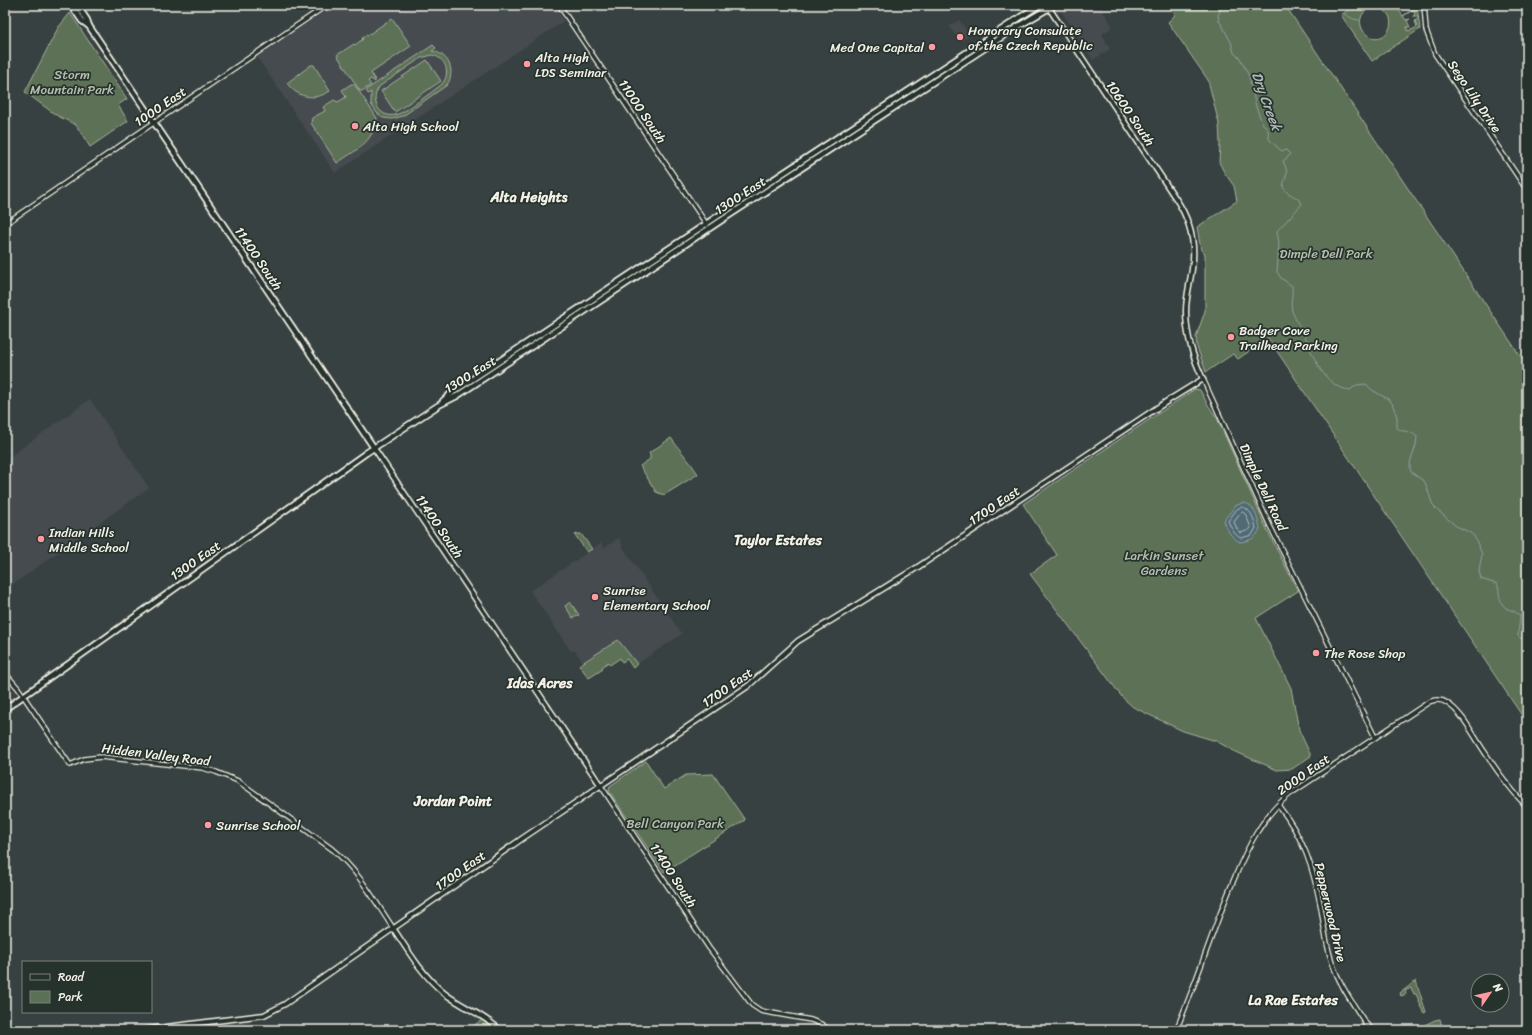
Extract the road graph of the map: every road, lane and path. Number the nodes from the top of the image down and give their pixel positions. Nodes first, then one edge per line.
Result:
1 (71, 5) edge
2 (77, 5) edge
3 (327, 5) edge
4 (559, 5) edge
5 (1039, 5) edge
6 (1044, 5) edge
7 (1054, 5) edge
8 (1424, 5) edge
9 (1049, 7) edge
10 (89, 26) junction
11 (154, 122) junction
12 (852, 128) junction
13 (828, 152) junction
14 (1527, 190) edge
15 (5, 224) edge
16 (706, 224) junction
17 (710, 229) junction
18 (1191, 232) joint
19 (1203, 379) junction
20 (439, 405) junction
21 (374, 448) junction
22 (5, 673) edge
23 (24, 696) junction
24 (5, 709) edge
25 (1375, 738) junction
26 (601, 786) junction
27 (1278, 805) junction
28 (1527, 807) edge
29 (393, 928) junction
30 (1366, 1023) junction
31 (142, 1030) edge
32 (500, 1030) edge
33 (829, 1030) edge
34 (1176, 1030) edge
35 (1366, 1030) edge
36 (1372, 1030) edge

1 - 10 main road, 11400 South
2 - 10 main road, 11400 South
3 - 11 street, 1000 East
4 - 16 street, 11000 South
5 - 12 main road, 1300 East
6 - 9 main road, 10600 South
7 - 9 main road, 1300 East
8 - 14 street, Sego Lily Drive
9 - 13 main road, 1300 East
9 - 18 main road, 10600 South
10 - 11 main road, 11400 South
11 - 15 street, 1000 East
11 - 21 main road, 11400 South
12 - 13 main road
12 - 16 main road, 1300 East
13 - 17 main road, 1300 East
16 - 17 street, 11000 South
16 - 20 main road, 1300 East
17 - 20 main road, 1300 East
18 - 19 main road, Dimple Dell Road
19 - 25 street, Dimple Dell Road
19 - 26 main road, 1700 East
20 - 21 main road, 1300 East
21 - 23 main road, 1300 East
21 - 26 main road, 11400 South
22 - 23 street
23 - 24 main road, 1300 East
23 - 29 street, Hidden Valley Road
25 - 27 street, 2000 East
25 - 28 street, 2000 East
26 - 29 main road, 1700 East
26 - 33 street, 11400 South
27 - 30 street, Pepperwood Drive
27 - 34 street, 2000 East
29 - 31 main road, 1700 East
29 - 32 main road
30 - 35 street
30 - 36 street, Pepperwood Drive

